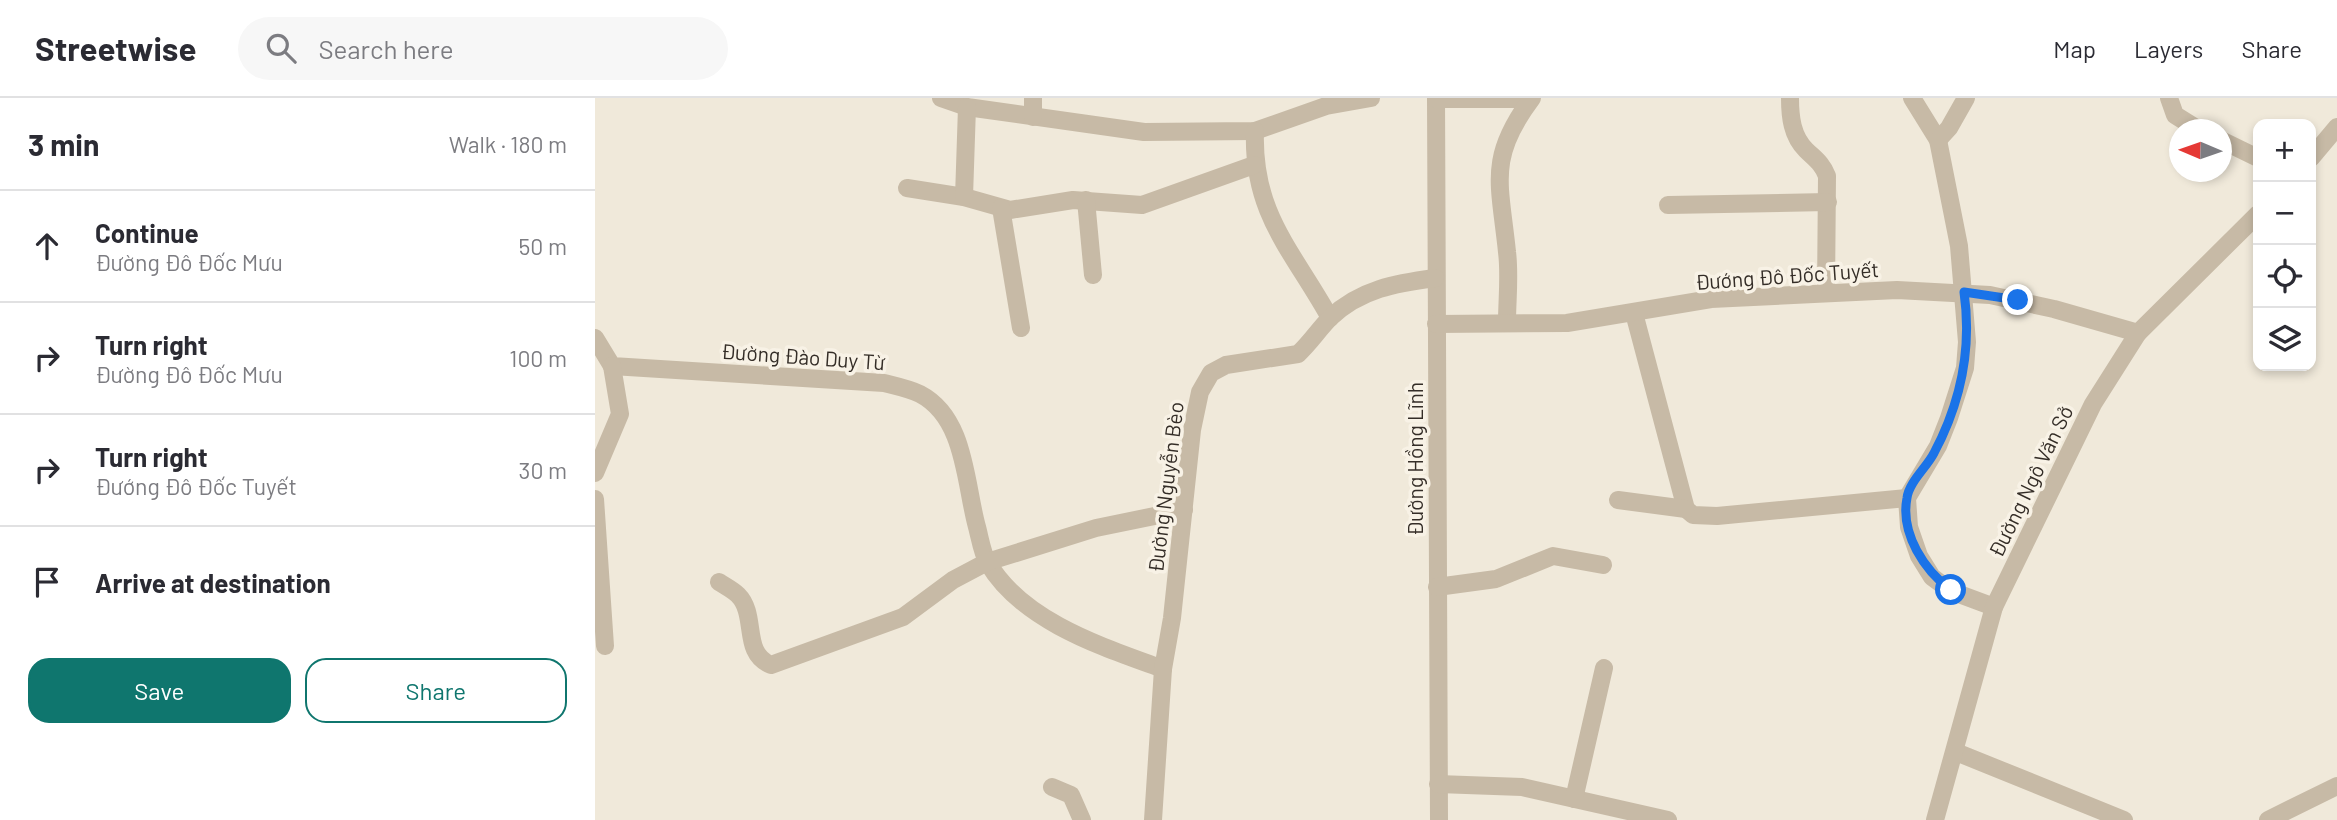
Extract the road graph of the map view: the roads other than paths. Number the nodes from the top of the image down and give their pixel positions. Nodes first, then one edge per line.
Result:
1 (941, 98) edge
2 (1033, 98) edge
3 (1371, 98) edge
4 (1790, 98) edge
5 (1912, 98) edge
6 (1966, 98) edge
7 (2169, 98) edge
8 (1436, 99) edge
9 (1532, 99) edge
10 (1325, 102) edge
11 (967, 107) junction
12 (1033, 117) junction
13 (2181, 119) edge
14 (2337, 127) edge
15 (1255, 131) junction
16 (1938, 139) junction
17 (2232, 145) edge
18 (2316, 152) edge
19 (2253, 156) edge
20 (1254, 164) junction
21 (907, 188) dead end
22 (964, 197) junction
23 (1086, 200) junction
24 (1828, 202) junction
25 (1668, 205) dead end
26 (1001, 208) junction
27 (2253, 219) edge
28 (1093, 275) dead end
29 (1435, 278) junction
30 (1964, 292) junction
31 (1826, 293) junction
32 (1635, 313) junction
33 (1330, 318) junction
34 (1507, 323) junction
35 (1436, 324) junction
36 (1021, 328) dead end
37 (2138, 333) junction
38 (595, 338) edge
39 (612, 366) junction
40 (595, 473) edge
41 (1907, 498) junction
42 (595, 499) edge
43 (1618, 500) dead end
44 (1686, 509) junction
45 (1184, 510) junction
46 (987, 562) junction
47 (1603, 565) dead end
48 (719, 582) dead end
49 (1437, 587) junction
50 (1994, 607) junction
51 (605, 646) dead end
52 (1604, 668) dead end
53 (1163, 669) junction
54 (1956, 752) junction
55 (1438, 784) junction
56 (2337, 786) edge
57 (1052, 787) dead end
58 (1574, 799) junction
59 (1082, 820) edge
60 (1153, 820) edge
61 (1439, 820) edge
62 (1668, 820) edge
63 (1935, 820) edge
64 (2125, 820) edge
65 (2268, 820) edge

1 - 11 street
2 - 12 street
3 - 10 street
4 - 24 street
5 - 16 street
6 - 16 street
7 - 13 street
8 - 9 street
8 - 29 street, Đường Hồng Lĩnh
9 - 34 street
10 - 15 street
11 - 12 street
11 - 22 street
12 - 15 street
14 - 18 street
15 - 20 street
16 - 30 street
17 - 19 street
20 - 23 street
20 - 33 street
21 - 22 street
22 - 26 street
23 - 26 street
23 - 28 street
24 - 25 street
24 - 31 street
26 - 36 street
27 - 37 street, Đường Ngô Văn Sở
29 - 33 street, Đường Nguyễn Bèo
29 - 35 street, Đường Hồng Lĩnh
30 - 31 street, Đướng Đô Đốc Tuyết
30 - 37 street, Đướng Đô Đốc Tuyết
30 - 41 street
31 - 32 street, Đướng Đô Đốc Tuyết
32 - 34 street, Đướng Đô Đốc Tuyết
32 - 44 street
33 - 45 street, Đường Nguyễn Bèo
34 - 35 street, Đướng Đô Đốc Tuyết
35 - 49 street, Đường Hồng Lĩnh
37 - 50 street, Đường Ngô Văn Sở
38 - 39 street
39 - 40 street
39 - 46 street, Đường Đào Duy Từ
41 - 44 street
41 - 50 street
42 - 51 street
43 - 44 street
45 - 46 street
45 - 53 street, Đường Nguyễn Bèo
46 - 48 street
46 - 53 street, Đường Đào Duy Từ
47 - 49 street
49 - 55 street, Đường Hồng Lĩnh
50 - 54 street, Đường Ngô Văn Sở
52 - 58 street
53 - 60 street, Đường Nguyễn Bèo
54 - 63 street, Đường Ngô Văn Sở
54 - 64 street
55 - 58 street
55 - 61 street, Đường Hồng Lĩnh
56 - 65 street
57 - 59 street
58 - 62 street

